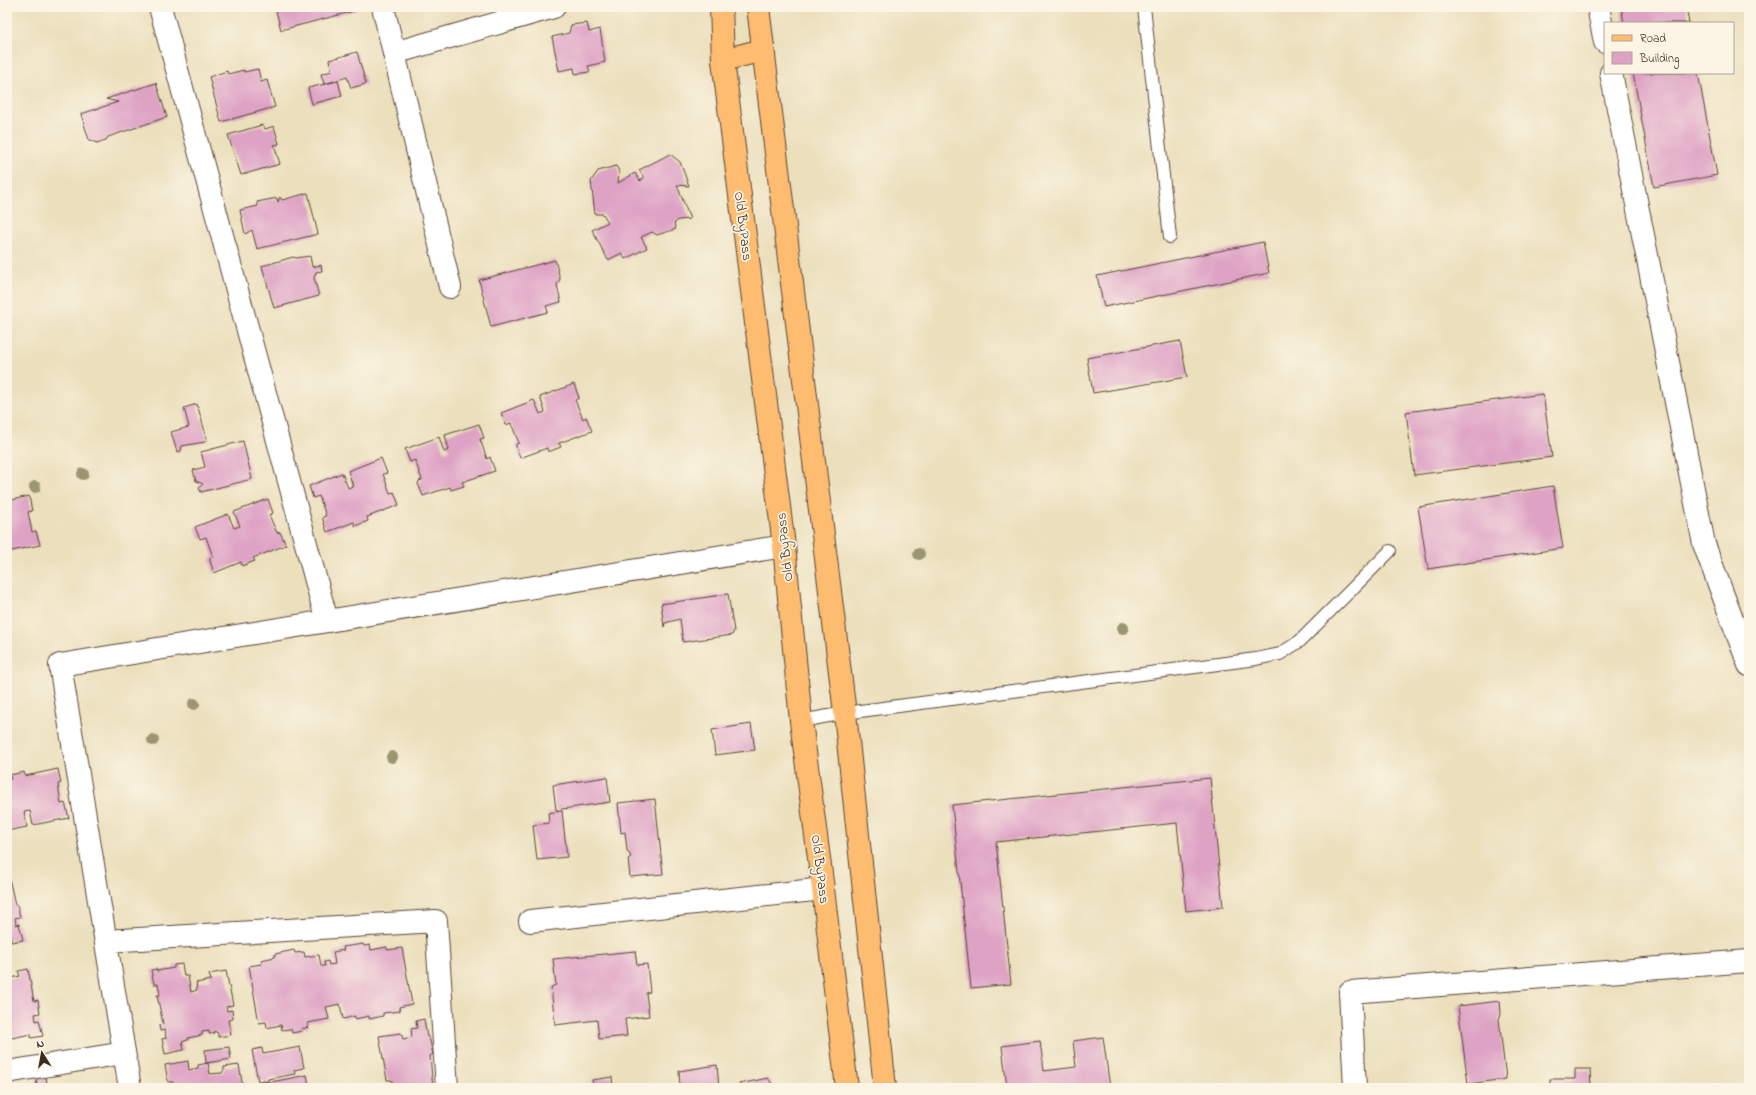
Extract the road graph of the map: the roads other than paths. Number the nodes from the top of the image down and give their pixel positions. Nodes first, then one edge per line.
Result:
1 (160, 7) edge
2 (383, 7) edge
3 (554, 7) edge
4 (721, 7) edge
5 (758, 7) edge
6 (1144, 7) edge
7 (1598, 7) edge
8 (1604, 37) edge
9 (763, 50) junction
10 (394, 53) junction
11 (723, 60) junction
12 (1611, 74) edge
13 (1170, 237) dead end
14 (450, 287) dead end
15 (784, 546) junction
16 (1390, 551) dead end
17 (327, 621) junction
18 (1749, 665) edge
19 (845, 713) junction
20 (801, 721) junction
21 (823, 889) junction
22 (530, 921) dead end
23 (106, 941) junction
24 (1749, 961) edge
25 (124, 1053) junction
26 (7, 1072) edge
27 (130, 1088) edge
28 (446, 1088) edge
29 (847, 1088) edge
30 (885, 1088) edge
31 (1355, 1088) edge

1 - 17 street
2 - 10 street
3 - 10 street
4 - 11 main road, Old ByPass
5 - 9 main road
6 - 13 lane
7 - 8 street
9 - 11 main road
9 - 19 main road
10 - 14 street
11 - 15 main road, Old ByPass
12 - 18 street
15 - 17 street
15 - 20 main road, Old ByPass
16 - 19 lane
17 - 23 street
19 - 20 lane
19 - 30 main road
20 - 21 main road, Old ByPass
21 - 22 street
21 - 29 main road, Old ByPass
23 - 25 street
23 - 28 street
24 - 31 street
25 - 26 street
25 - 27 street

